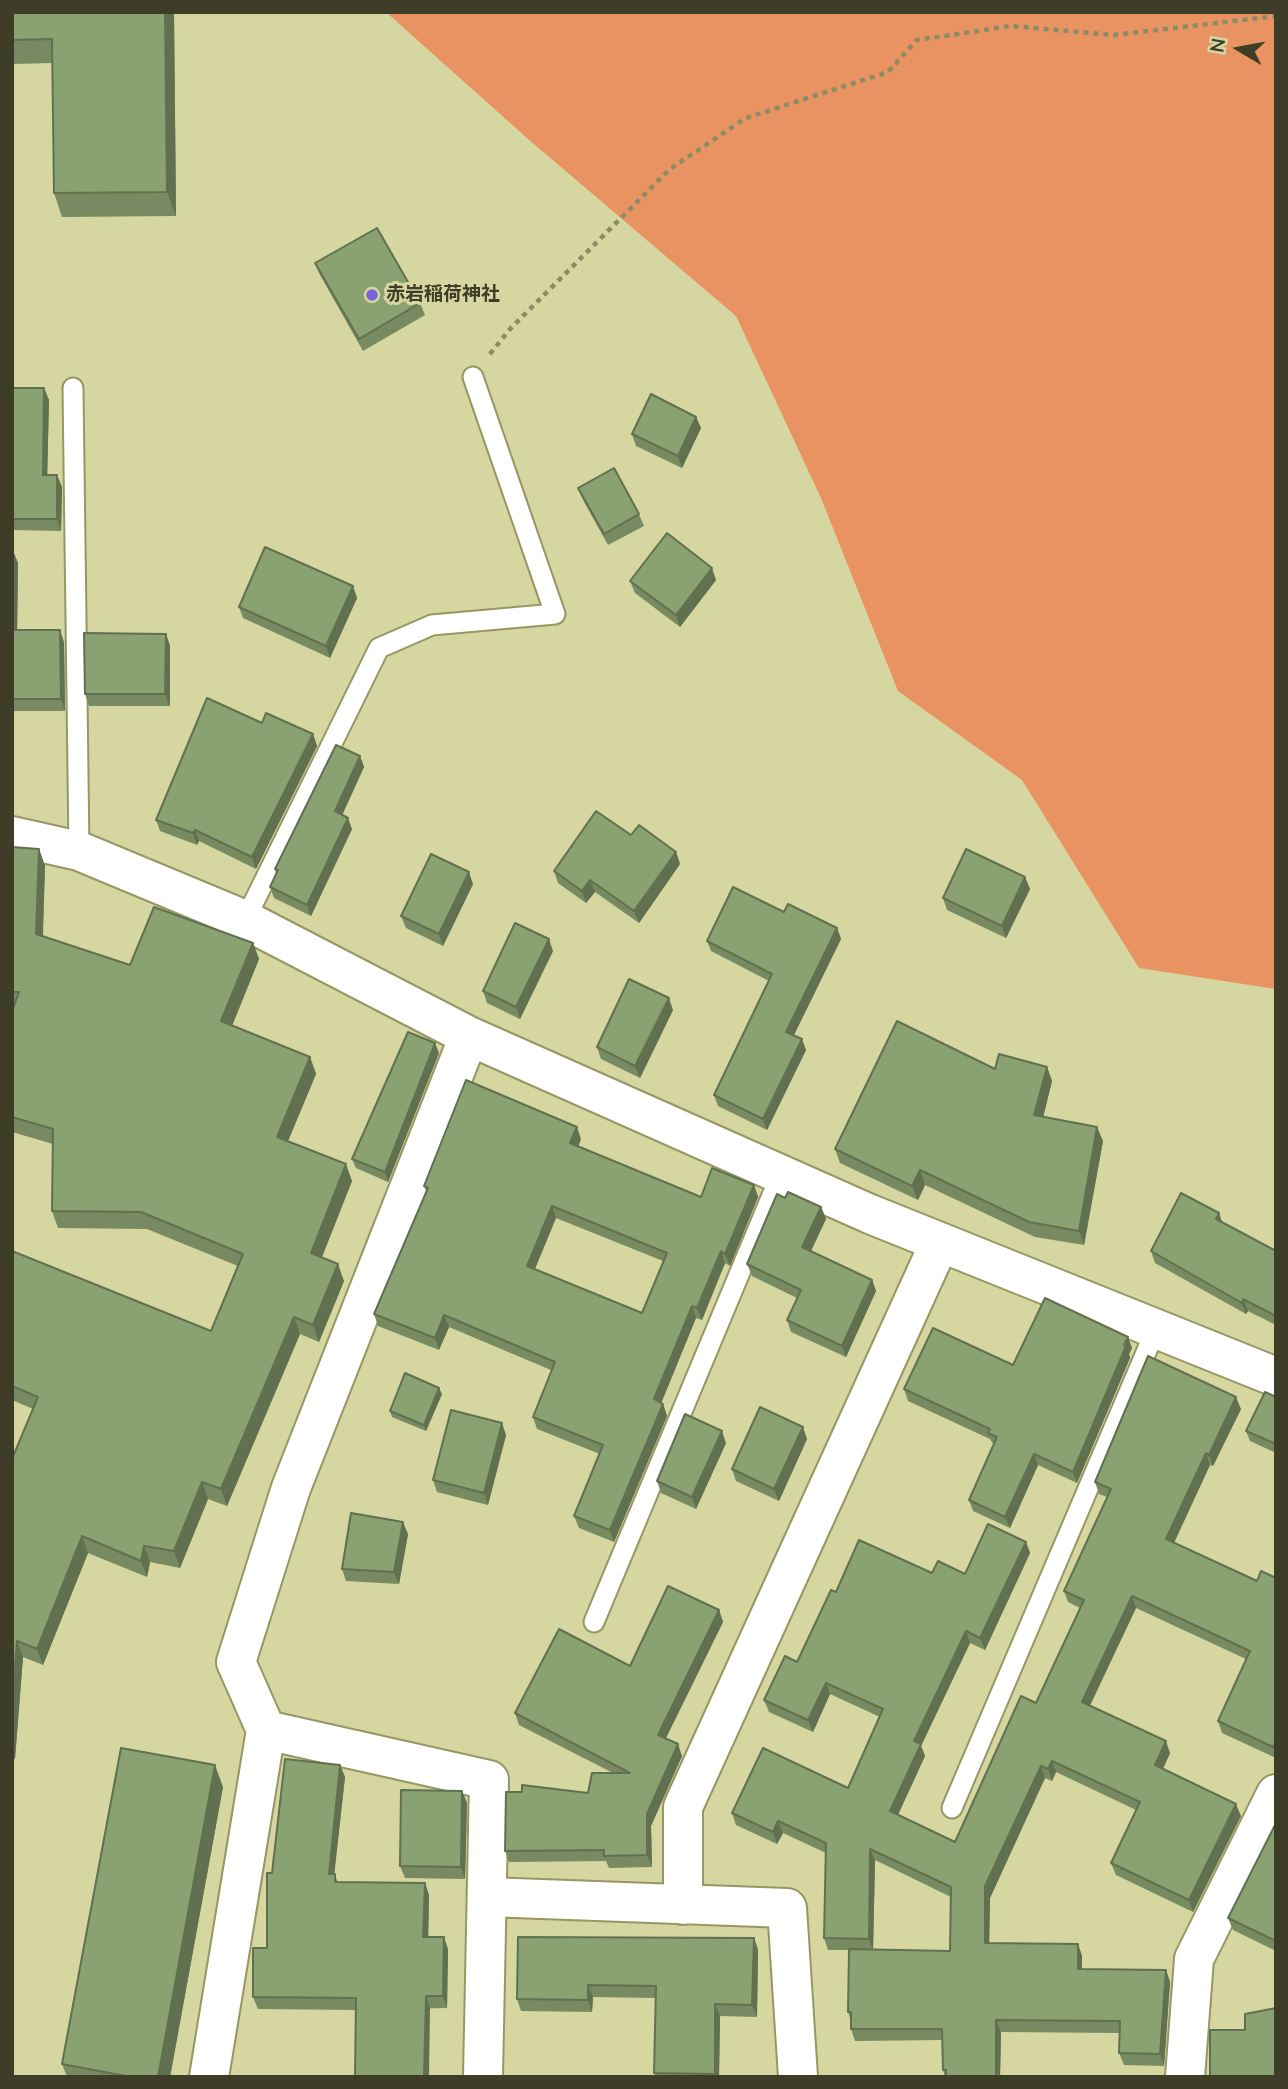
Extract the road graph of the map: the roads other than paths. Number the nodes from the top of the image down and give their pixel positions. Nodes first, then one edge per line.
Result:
1 (473, 377) road end
2 (74, 388) dead end
3 (12, 836) edge
4 (79, 851) junction
5 (245, 920) junction
6 (469, 1036) junction
7 (781, 1174) junction
8 (940, 1242) junction
9 (1156, 1329) junction
10 (1276, 1377) edge
11 (594, 1622) dead end
12 (266, 1730) junction
13 (1276, 1794) edge
14 (952, 1808) dead end
15 (487, 1897) junction
16 (682, 1905) junction
17 (209, 2077) edge
18 (483, 2077) edge
19 (798, 2077) edge
20 (1185, 2077) edge

1 - 5 lane
2 - 4 lane
3 - 4 street
4 - 5 street
5 - 6 street
6 - 7 street
6 - 12 street
7 - 8 street
7 - 11 lane
8 - 9 street
8 - 16 street
9 - 10 street
9 - 14 lane
12 - 15 street
12 - 17 street
13 - 20 street
15 - 16 street
15 - 18 street
16 - 19 street

